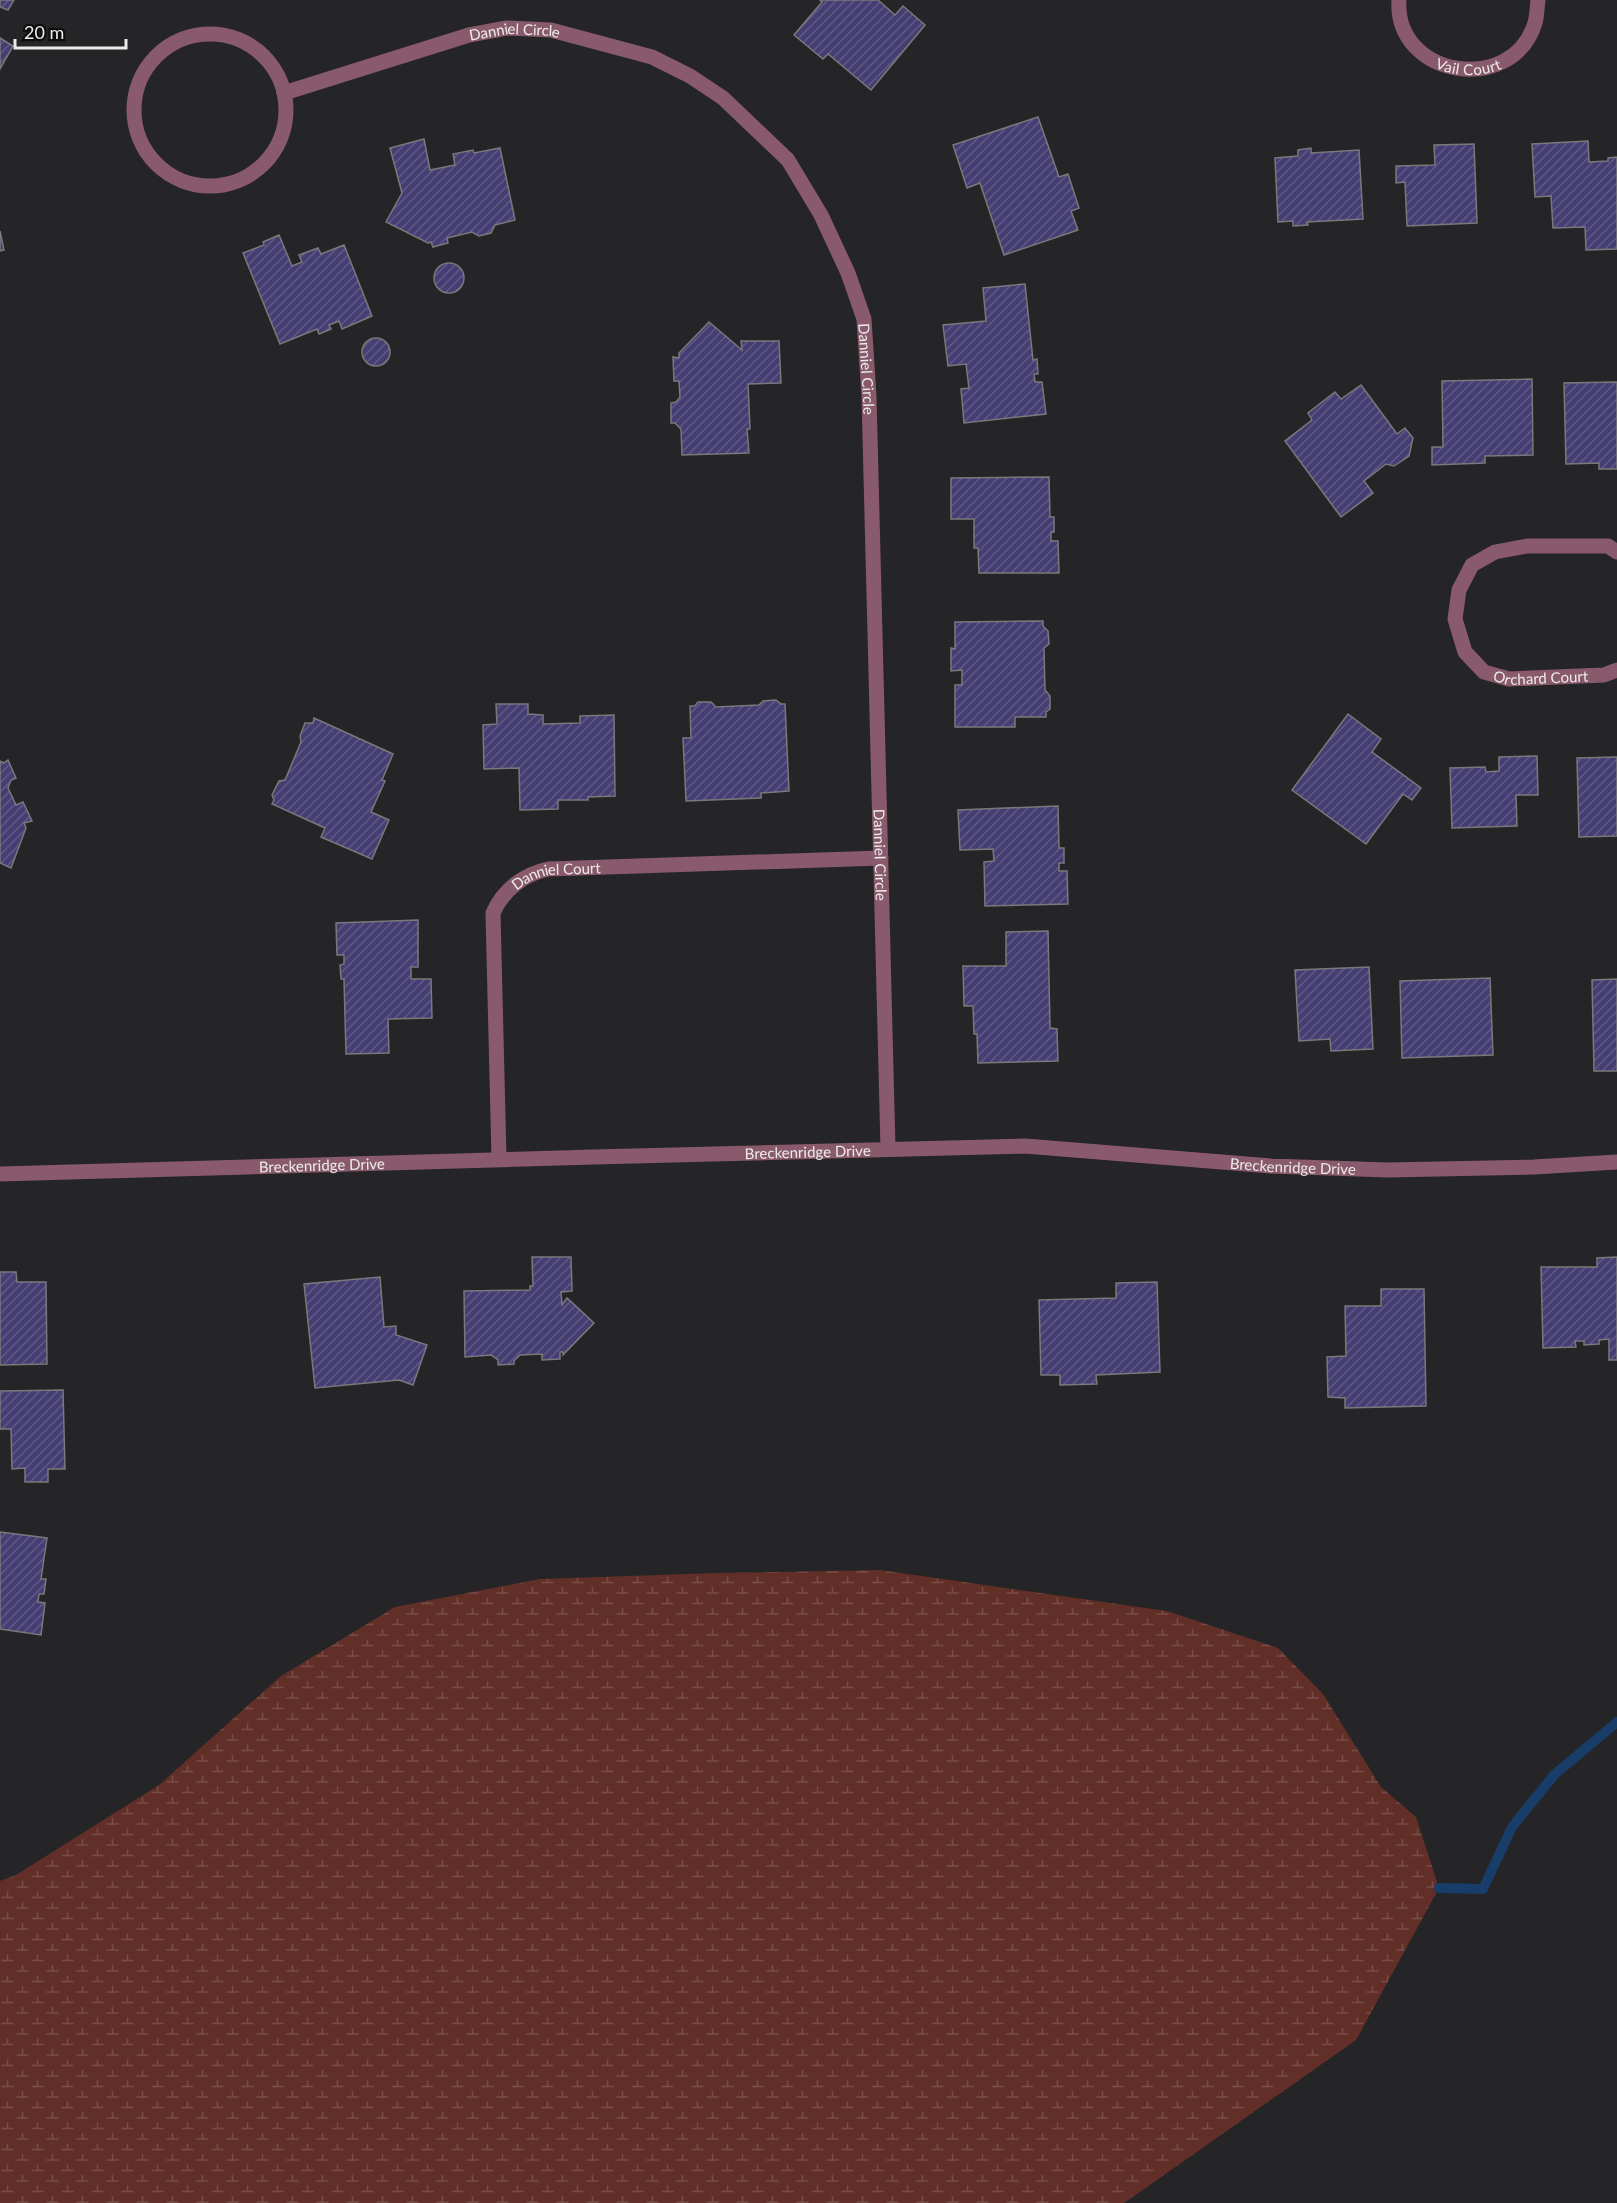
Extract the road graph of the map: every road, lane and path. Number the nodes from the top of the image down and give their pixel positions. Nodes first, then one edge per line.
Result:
1 (1400, 0) edge
2 (1538, 0) edge
3 (284, 93) junction
4 (1617, 552) edge
5 (1617, 670) edge
6 (881, 858) junction
7 (888, 1149) junction
8 (499, 1159) junction
9 (1617, 1162) edge
10 (0, 1174) edge

1 - 2 street, Vail Court
3 - 3 street
3 - 6 street, Danniel Circle
4 - 5 street, Orchard Court
6 - 7 street, Danniel Circle
6 - 8 street, Danniel Court
7 - 8 street, Breckenridge Drive
7 - 9 street, Breckenridge Drive
8 - 10 street, Breckenridge Drive

